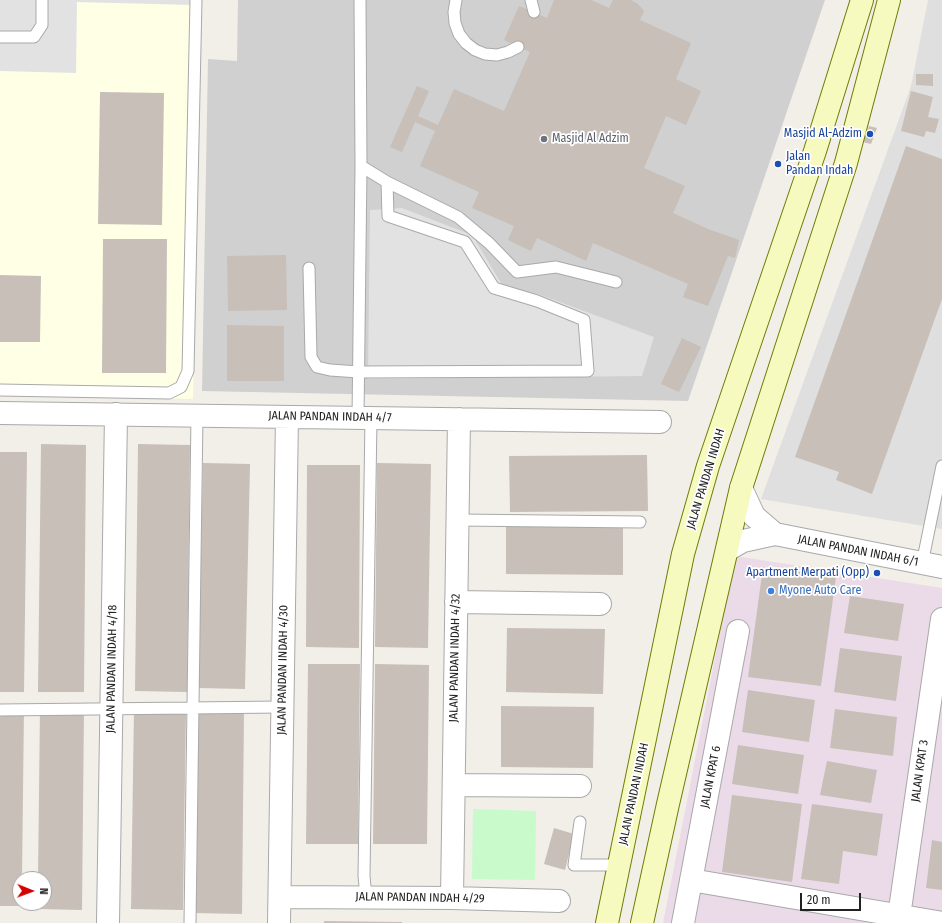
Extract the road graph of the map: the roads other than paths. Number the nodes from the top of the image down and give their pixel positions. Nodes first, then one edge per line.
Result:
1 (42, 0) edge
2 (196, 0) edge
3 (360, 0) edge
4 (455, 0) edge
5 (531, 0) edge
6 (862, 0) edge
7 (889, 0) edge
8 (534, 12) dead end
9 (0, 37) edge
10 (518, 46) dead end
11 (361, 166) junction
12 (387, 182) junction
13 (309, 268) dead end
14 (616, 282) dead end
15 (359, 372) junction
16 (0, 390) edge
17 (0, 413) edge
18 (116, 414) junction
19 (197, 415) junction
20 (286, 417) junction
21 (364, 418) junction
22 (459, 419) junction
23 (660, 422) dead end
24 (942, 466) edge
25 (741, 488) junction
26 (458, 520) junction
27 (640, 522) dead end
28 (775, 534) junction
29 (727, 550) junction
30 (932, 565) edge
31 (456, 602) junction
32 (600, 604) dead end
33 (942, 619) edge
34 (738, 631) dead end
35 (282, 707) junction
36 (193, 708) junction
37 (0, 710) edge
38 (111, 710) junction
39 (454, 785) junction
40 (580, 786) dead end
41 (580, 822) dead end
42 (619, 865) junction
43 (691, 880) junction
44 (280, 897) junction
45 (366, 897) junction
46 (452, 898) junction
47 (560, 900) dead end
48 (898, 919) edge
49 (108, 923) edge
50 (190, 923) edge
51 (279, 923) edge
52 (607, 923) edge
53 (642, 923) edge
54 (683, 923) edge
55 (942, 923) edge

1 - 9 lane
2 - 16 lane
3 - 11 lane
4 - 10 lane
5 - 8 lane
6 - 42 main road, JALAN PANDAN INDAH
7 - 25 main road
11 - 12 lane
11 - 15 lane
12 - 14 lane
12 - 15 lane
13 - 15 lane
15 - 21 lane
17 - 18 street, JALAN PANDAN INDAH 4/7
18 - 19 street, JALAN PANDAN INDAH 4/7
18 - 38 street, JALAN PANDAN INDAH 4/18
19 - 20 street, JALAN PANDAN INDAH 4/7
19 - 36 lane
20 - 21 street, JALAN PANDAN INDAH 4/7
20 - 35 street, JALAN PANDAN INDAH 4/30
21 - 22 street, JALAN PANDAN INDAH 4/7
21 - 45 lane
22 - 23 street, JALAN PANDAN INDAH 4/7
22 - 26 street, JALAN PANDAN INDAH 4/32
24 - 30 lane
25 - 28 street, JALAN PANDAN INDAH 6/1
25 - 29 main road
26 - 27 lane
26 - 31 street, JALAN PANDAN INDAH 4/32
28 - 29 street, JALAN PANDAN INDAH 6/1
28 - 30 street, JALAN PANDAN INDAH 6/1
29 - 53 main road
31 - 32 street
31 - 39 street, JALAN PANDAN INDAH 4/32
33 - 48 street, JALAN KPAT 3
34 - 43 street, JALAN KPAT 6
35 - 36 lane
35 - 44 street, JALAN PANDAN INDAH 4/30
36 - 38 lane
36 - 50 lane
37 - 38 lane
38 - 49 street, JALAN PANDAN INDAH 4/18
39 - 40 street
39 - 46 street, JALAN PANDAN INDAH 4/32
41 - 42 lane
42 - 52 main road, JALAN PANDAN INDAH
43 - 48 street
43 - 54 street, JALAN KPAT 6
44 - 45 street, JALAN PANDAN INDAH 4/29
44 - 51 street, JALAN PANDAN INDAH 4/30
45 - 46 street, JALAN PANDAN INDAH 4/29
46 - 47 street, JALAN PANDAN INDAH 4/29
48 - 55 street

